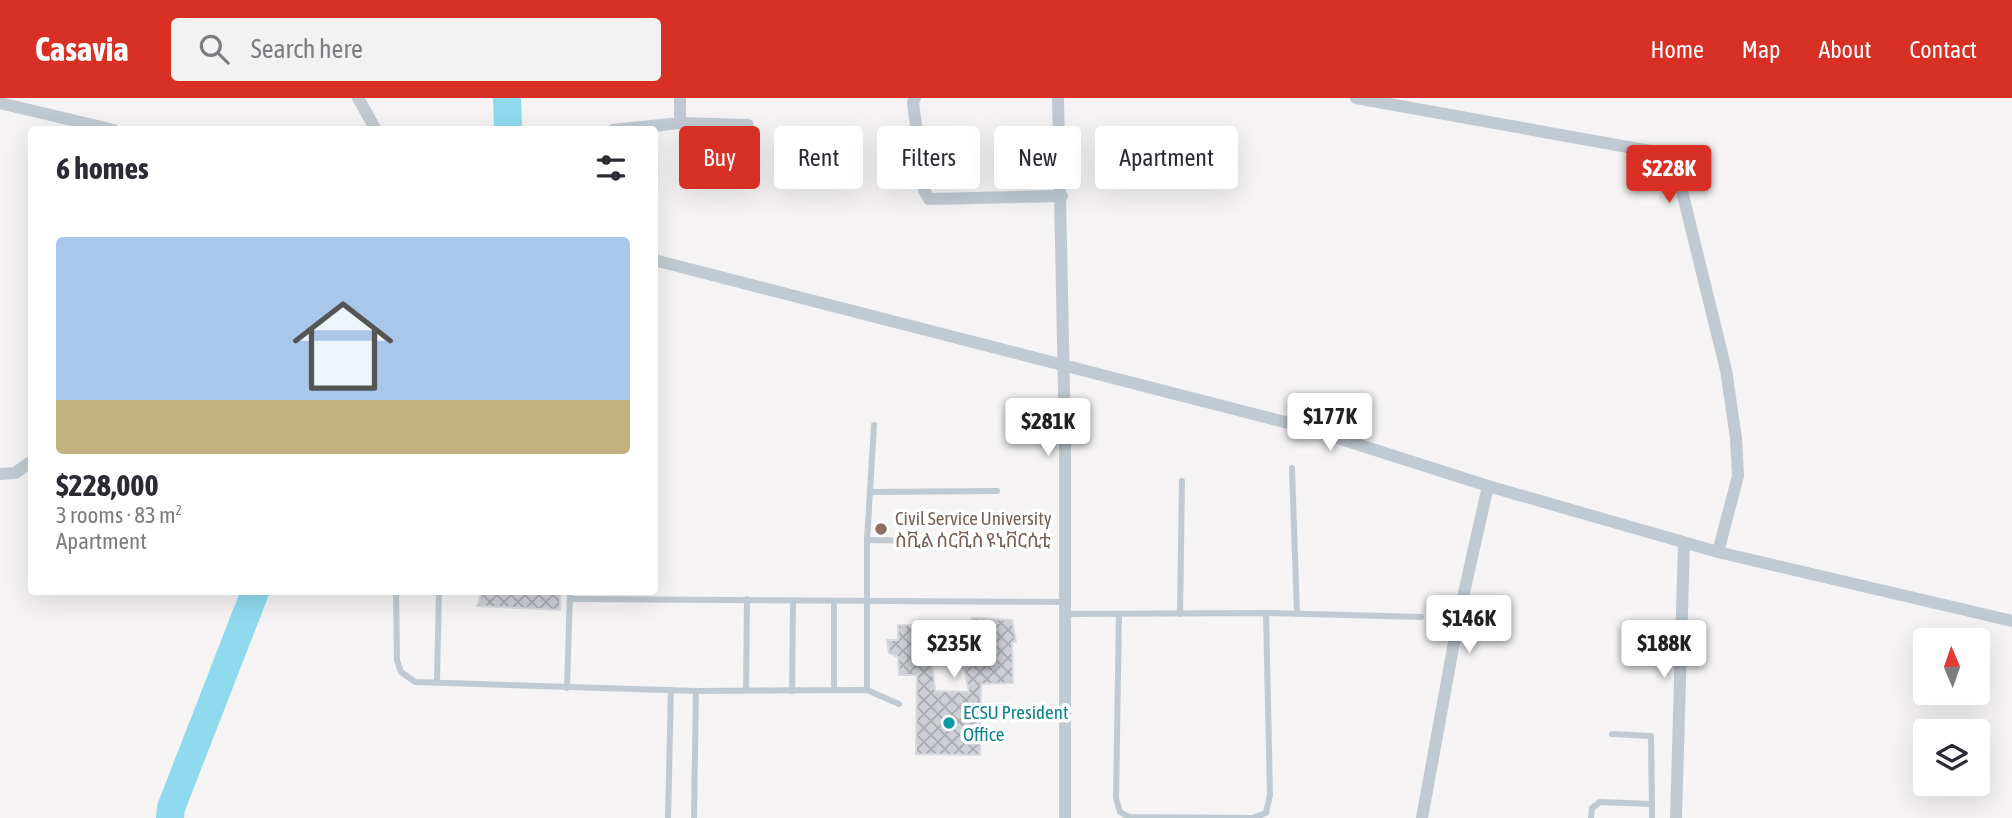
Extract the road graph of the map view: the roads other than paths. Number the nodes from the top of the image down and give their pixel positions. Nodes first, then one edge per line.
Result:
1 (358, 98) edge
2 (680, 98) edge
3 (915, 98) edge
4 (1058, 98) edge
5 (1356, 98) edge
6 (0, 103) edge
7 (680, 123) junction
8 (56, 124) edge
9 (748, 125) dead end
10 (75, 126) edge
11 (374, 126) edge
12 (651, 126) edge
13 (1062, 196) junction
14 (658, 261) edge
15 (1062, 363) junction
16 (874, 425) dead end
17 (28, 464) edge
18 (1292, 468) dead end
19 (0, 474) edge
20 (1182, 481) dead end
21 (1488, 486) junction
22 (997, 491) dead end
23 (870, 492) junction
24 (867, 540) junction
25 (1000, 542) dead end
26 (1684, 543) junction
27 (1718, 552) junction
28 (396, 595) edge
29 (439, 595) edge
30 (570, 595) edge
31 (747, 599) junction
32 (868, 600) junction
33 (793, 601) junction
34 (835, 602) junction
35 (1065, 608) junction
36 (1266, 613) junction
37 (1119, 614) junction
38 (1180, 614) junction
39 (1297, 614) junction
40 (1421, 617) dead end
41 (2012, 621) edge
42 (437, 680) junction
43 (567, 688) junction
44 (671, 690) junction
45 (746, 690) junction
46 (834, 690) junction
47 (867, 690) junction
48 (696, 691) junction
49 (792, 691) junction
50 (899, 704) dead end
51 (1612, 734) dead end
52 (1651, 804) junction
53 (667, 818) edge
54 (694, 818) edge
55 (1065, 818) edge
56 (1422, 818) edge
57 (1591, 818) edge
58 (1652, 818) edge
59 (1676, 818) edge

1 - 11 street
2 - 7 street
3 - 13 street
4 - 13 street
5 - 27 street
6 - 8 street
7 - 9 street
7 - 12 street
8 - 10 street
13 - 15 street
14 - 15 street
15 - 21 street
15 - 35 street
16 - 23 lane
17 - 19 street
18 - 39 lane
20 - 38 lane
21 - 26 street
21 - 56 street
22 - 23 lane
23 - 24 lane
24 - 25 lane
24 - 32 lane
26 - 27 street
26 - 59 street
27 - 41 street
28 - 42 lane
29 - 42 lane
30 - 31 lane
30 - 43 lane
31 - 33 lane
31 - 45 lane
32 - 34 lane
32 - 35 lane
32 - 47 lane
33 - 34 lane
33 - 49 lane
34 - 46 lane
35 - 37 lane
35 - 55 street
36 - 37 lane
36 - 38 lane
36 - 39 lane
37 - 38 lane
39 - 40 lane
42 - 43 lane
43 - 44 lane
44 - 48 lane
44 - 53 lane
45 - 48 lane
45 - 49 lane
46 - 47 lane
46 - 49 lane
47 - 50 lane
48 - 54 lane
51 - 52 lane
52 - 57 lane
52 - 58 lane

